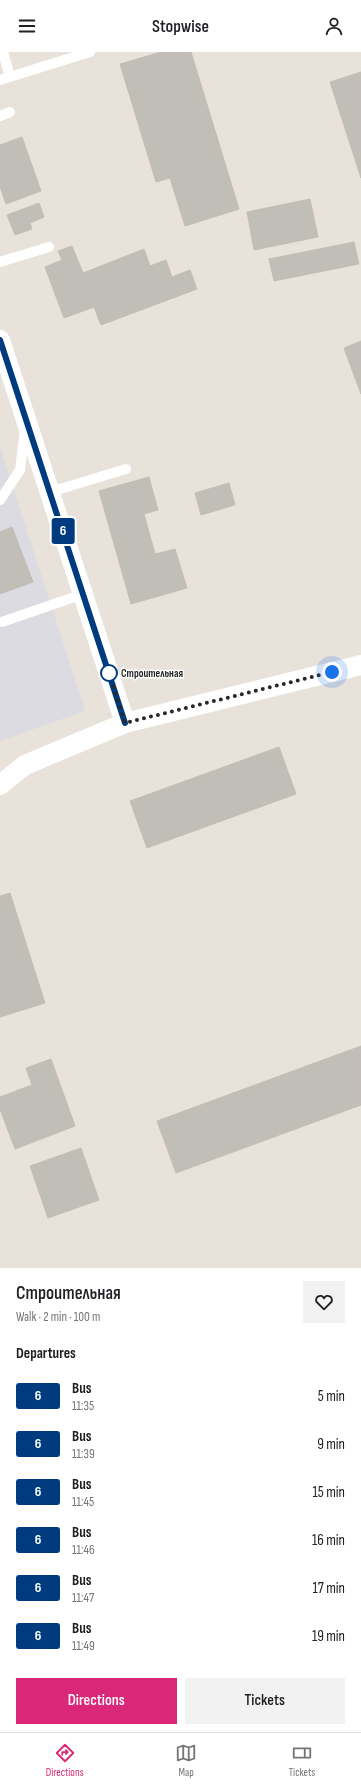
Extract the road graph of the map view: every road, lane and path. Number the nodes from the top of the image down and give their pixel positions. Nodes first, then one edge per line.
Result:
1 (3, 52) edge
2 (90, 52) edge
3 (5, 78) edge
4 (10, 112) dead end
5 (0, 116) edge
6 (49, 247) dead end
7 (0, 262) edge
8 (0, 340) edge
9 (26, 419) junction
10 (126, 469) dead end
11 (50, 492) junction
12 (0, 500) edge
13 (83, 594) junction
14 (2, 622) dead end
15 (361, 665) edge
16 (125, 723) junction
17 (0, 785) edge

1 - 3 lane
2 - 3 lane
4 - 5 lane
6 - 7 lane
8 - 9 street
9 - 11 street
9 - 12 lane
10 - 11 lane
11 - 13 street
13 - 14 lane
13 - 16 street
15 - 16 street
16 - 17 street

